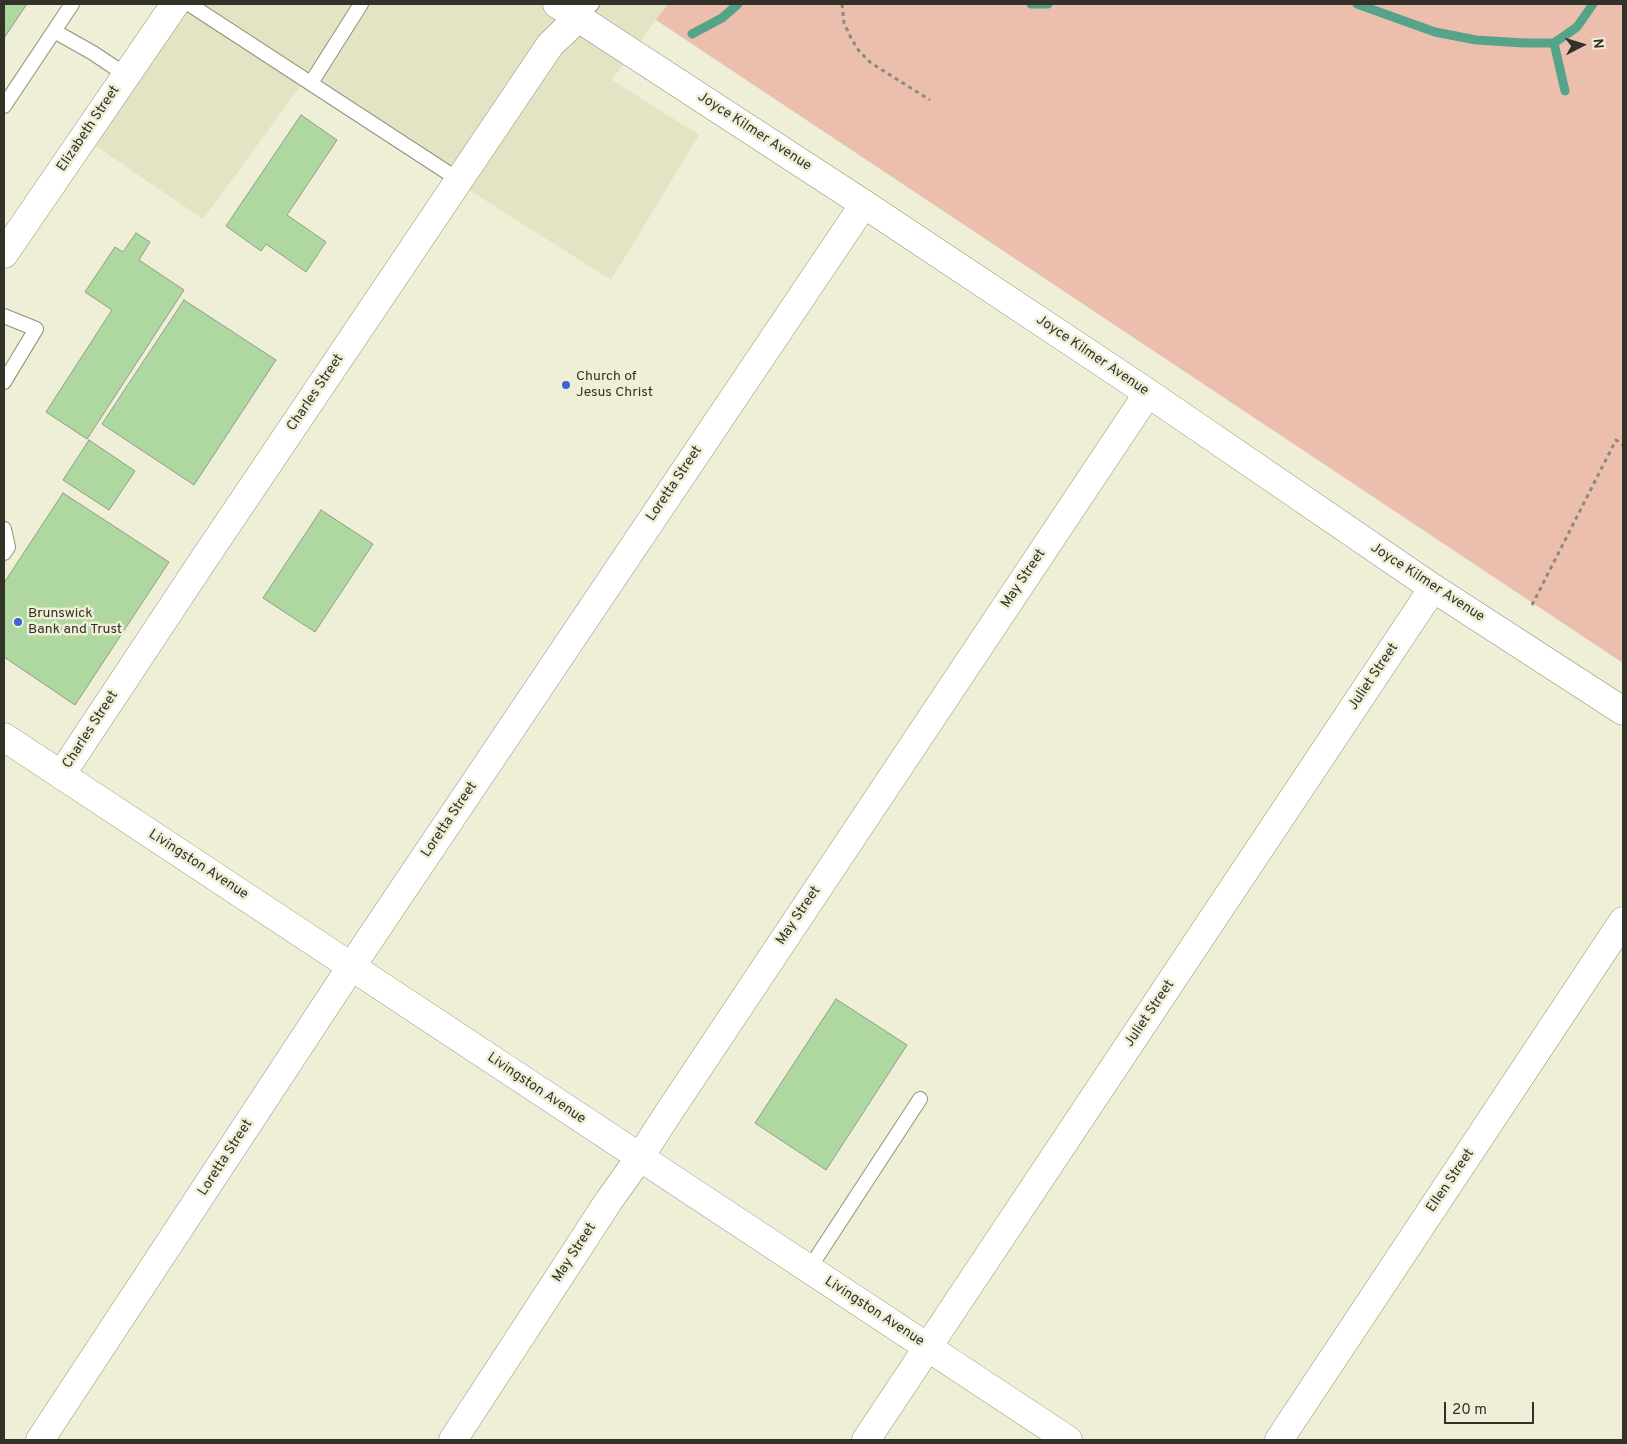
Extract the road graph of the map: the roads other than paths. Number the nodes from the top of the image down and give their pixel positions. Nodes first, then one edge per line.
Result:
1 (72, 4) edge
2 (175, 4) edge
3 (189, 4) edge
4 (361, 4) edge
5 (576, 8) edge
6 (54, 31) junction
7 (126, 75) junction
8 (311, 83) junction
9 (4, 106) edge
10 (459, 180) junction
11 (864, 204) junction
12 (4, 254) edge
13 (4, 316) edge
14 (4, 382) edge
15 (1148, 393) junction
16 (4, 529) edge
17 (4, 553) edge
18 (1433, 588) junction
19 (1623, 711) edge
20 (5, 742) edge
21 (61, 775) junction
22 (1623, 921) edge
23 (351, 967) junction
24 (920, 1099) dead end
25 (640, 1157) junction
26 (809, 1269) junction
27 (929, 1348) junction
28 (40, 1440) edge
29 (453, 1440) edge
30 (866, 1440) edge
31 (1068, 1440) edge
32 (1279, 1440) edge

1 - 6 lane
2 - 7 street, Elizabeth Street
3 - 8 lane
4 - 8 lane
5 - 10 street, Charles Street
5 - 11 street, Joyce Kilmer Avenue
6 - 7 lane
6 - 9 lane
7 - 12 street, Elizabeth Street
8 - 10 lane
10 - 21 street, Charles Street
11 - 15 street, Joyce Kilmer Avenue
11 - 23 street, Loretta Street
13 - 14 lane
15 - 18 street, Joyce Kilmer Avenue
15 - 25 street, May Street
16 - 17 lane
18 - 19 street, Joyce Kilmer Avenue
18 - 27 street, Juliet Street
20 - 21 street, Livingston Avenue
21 - 23 street, Livingston Avenue
22 - 32 street, Ellen Street
23 - 25 street, Livingston Avenue
23 - 28 street, Loretta Street
24 - 26 lane
25 - 26 street, Livingston Avenue
25 - 29 street, May Street
26 - 27 street, Livingston Avenue
27 - 30 street, Juliet Street
27 - 31 street, Livingston Avenue

